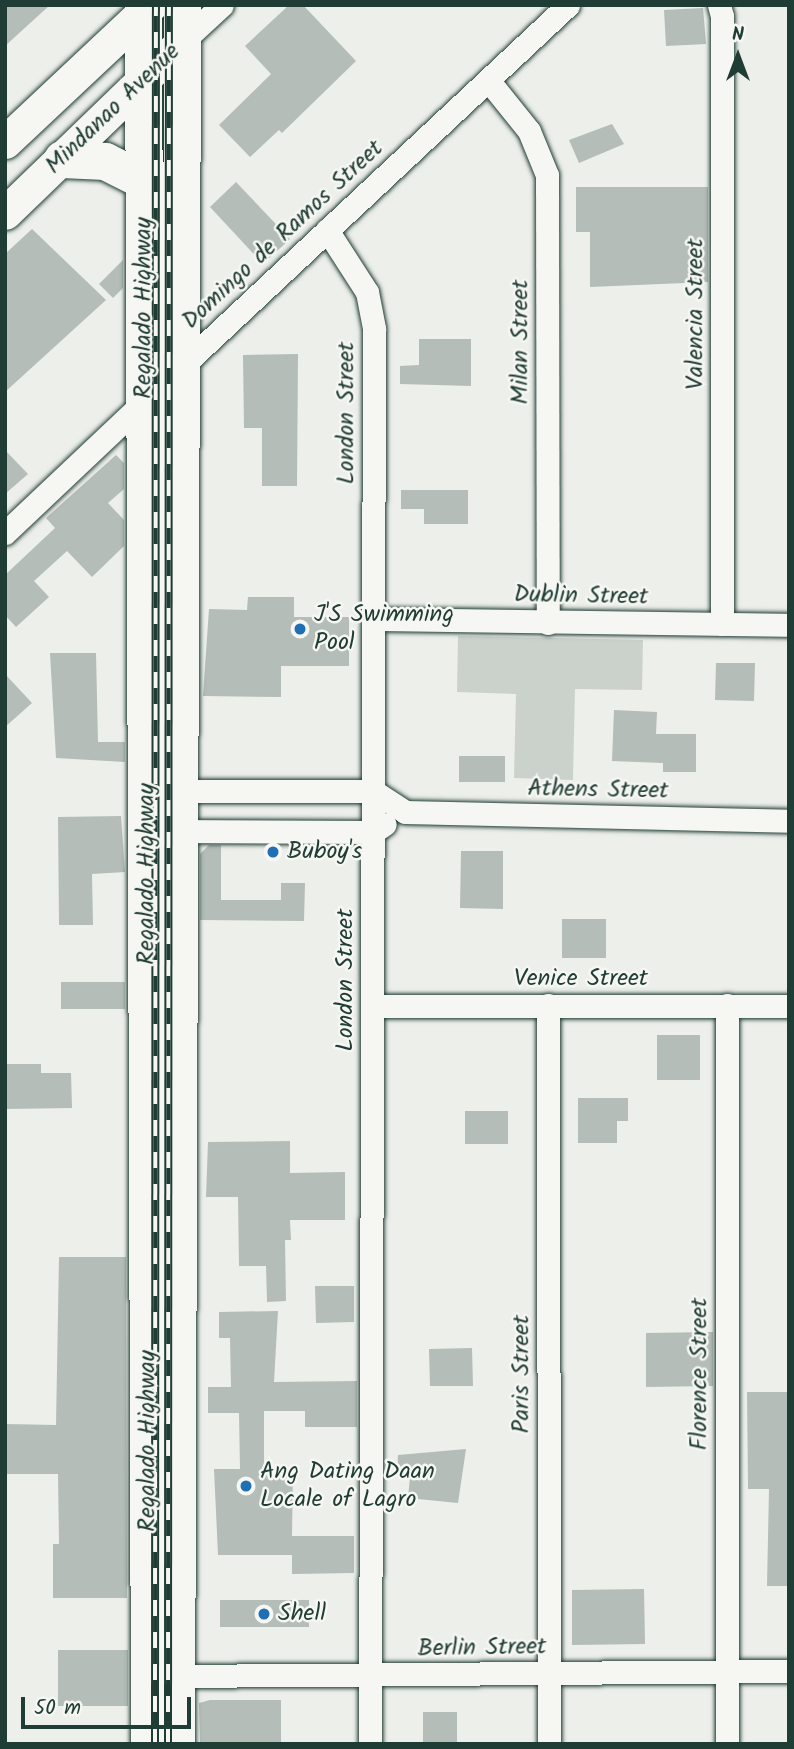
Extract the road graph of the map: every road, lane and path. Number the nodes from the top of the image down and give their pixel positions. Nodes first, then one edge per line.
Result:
1 (182, 5) edge
2 (222, 5) edge
3 (568, 5) edge
4 (719, 5) edge
5 (146, 8) edge
6 (182, 42) junction
7 (143, 80) junction
8 (488, 80) junction
9 (5, 142) edge
10 (62, 159) junction
11 (143, 180) junction
12 (5, 213) edge
13 (327, 230) junction
14 (180, 368) junction
15 (145, 400) junction
16 (5, 533) edge
17 (373, 619) junction
18 (548, 622) junction
19 (722, 624) junction
20 (789, 625) edge
21 (163, 791) junction
22 (219, 791) junction
23 (373, 791) junction
24 (405, 812) junction
25 (789, 821) edge
26 (163, 831) junction
27 (219, 831) junction
28 (373, 832) junction
29 (548, 1005) junction
30 (727, 1005) junction
31 (372, 1006) junction
32 (789, 1006) edge
33 (726, 1671) junction
34 (789, 1671) edge
35 (549, 1673) junction
36 (370, 1675) junction
37 (176, 1676) junction
38 (149, 1744) edge
39 (176, 1744) edge
40 (370, 1744) edge
41 (549, 1744) edge
42 (727, 1744) edge

1 - 6 main road, Regalado Highway
2 - 6 street, Mindanao Avenue
3 - 8 street, Domingo de Ramos Street
4 - 19 street, Valencia Street
5 - 7 main road, Regalado Highway
5 - 9 main road, Mindanao Avenue
6 - 7 main road, Mindanao Avenue
6 - 14 main road, Regalado Highway
7 - 10 main road, Mindanao Avenue
7 - 11 main road, Regalado Highway
8 - 13 street, Domingo de Ramos Street
8 - 18 street, Milan Street
10 - 11 main road
10 - 12 main road, Mindanao Avenue
11 - 15 main road, Regalado Highway
13 - 14 street, Domingo de Ramos Street
13 - 17 street, London Street
14 - 15 street, Domingo de Ramos Street
14 - 21 main road, Regalado Highway
15 - 16 street, Domingo de Ramos Street
15 - 21 main road, Regalado Highway
17 - 18 street, Dublin Street
17 - 23 street, London Street
18 - 19 street, Dublin Street
19 - 20 street, Dublin Street
21 - 22 street
21 - 26 main road, Regalado Highway
22 - 23 street
22 - 27 street
23 - 24 street
23 - 28 street, London Street
24 - 25 street, Athens Street
24 - 28 street
26 - 27 street
26 - 37 main road, Regalado Highway
26 - 38 main road, Regalado Highway
27 - 28 street
28 - 31 street, London Street
29 - 30 street, Venice Street
29 - 31 street, Venice Street
29 - 35 street, Paris Street
30 - 32 street, Venice Street
30 - 33 street, Florence Street
31 - 36 street, London Street
33 - 34 street, Berlin Street
33 - 35 street, Berlin Street
33 - 42 street, Florence Street
35 - 36 street, Berlin Street
35 - 41 street, Paris Street
36 - 37 street, Berlin Street
36 - 40 street, London Street
37 - 39 main road, Regalado Highway

